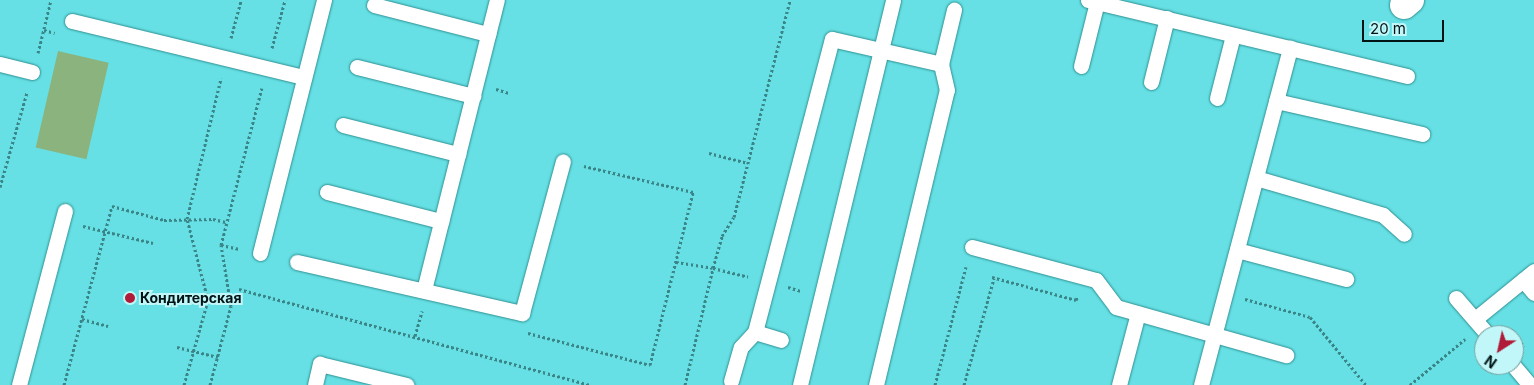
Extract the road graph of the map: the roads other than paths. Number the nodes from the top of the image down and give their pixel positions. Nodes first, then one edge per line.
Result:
1 (324, 0) edge
2 (497, 0) edge
3 (893, 0) edge
4 (1093, 1) edge
5 (374, 5) dead end
6 (954, 10) dead end
7 (1167, 18) junction
8 (72, 21) dead end
9 (488, 34) junction
10 (1233, 34) junction
11 (1290, 48) junction
12 (880, 50) junction
13 (0, 64) edge
14 (941, 64) junction
15 (1081, 66) dead end
16 (357, 67) dead end
17 (32, 72) dead end
18 (1408, 76) dead end
19 (304, 78) junction
20 (1151, 82) dead end
21 (473, 96) junction
22 (1217, 98) dead end
23 (1276, 101) junction
24 (343, 125) dead end
25 (1422, 134) dead end
26 (458, 154) junction
27 (563, 161) road end
28 (1256, 178) junction
29 (327, 192) dead end
30 (63, 216) road end
31 (441, 221) junction
32 (1404, 234) dead end
33 (972, 247) road end
34 (1237, 250) junction
35 (260, 253) dead end
36 (297, 262) dead end
37 (1528, 276) edge
38 (1346, 279) dead end
39 (424, 290) junction
40 (1534, 293) edge
41 (1456, 298) dead end
42 (1138, 314) junction
43 (1479, 325) edge
44 (1483, 325) edge
45 (755, 332) junction
46 (1214, 334) junction
47 (781, 340) dead end
48 (1286, 355) dead end
49 (1522, 375) edge
50 (731, 381) dead end
51 (19, 385) edge
52 (315, 385) edge
53 (406, 385) edge
54 (800, 385) edge
55 (876, 385) edge
56 (1119, 385) edge
57 (1201, 385) edge
58 (1530, 385) edge

1 - 19 lane
2 - 9 lane
3 - 12 lane
4 - 7 lane
4 - 15 lane
5 - 9 lane
6 - 14 lane
7 - 10 lane
7 - 20 lane
8 - 19 lane
9 - 21 lane
10 - 11 lane
10 - 22 lane
11 - 18 lane
11 - 23 lane
12 - 14 lane
12 - 45 lane
12 - 54 lane
13 - 17 lane
14 - 55 lane
16 - 21 lane
19 - 35 lane
21 - 26 lane
23 - 25 lane
23 - 28 lane
24 - 26 lane
26 - 31 lane
27 - 39 lane
28 - 32 lane
28 - 34 lane
29 - 31 lane
30 - 51 lane
31 - 39 lane
33 - 42 lane
34 - 38 lane
34 - 46 lane
36 - 39 lane
37 - 40 lane
37 - 44 lane
41 - 43 lane
42 - 46 lane
42 - 56 lane
45 - 47 lane
45 - 50 lane
46 - 48 lane
46 - 57 lane
49 - 58 lane
52 - 53 lane

